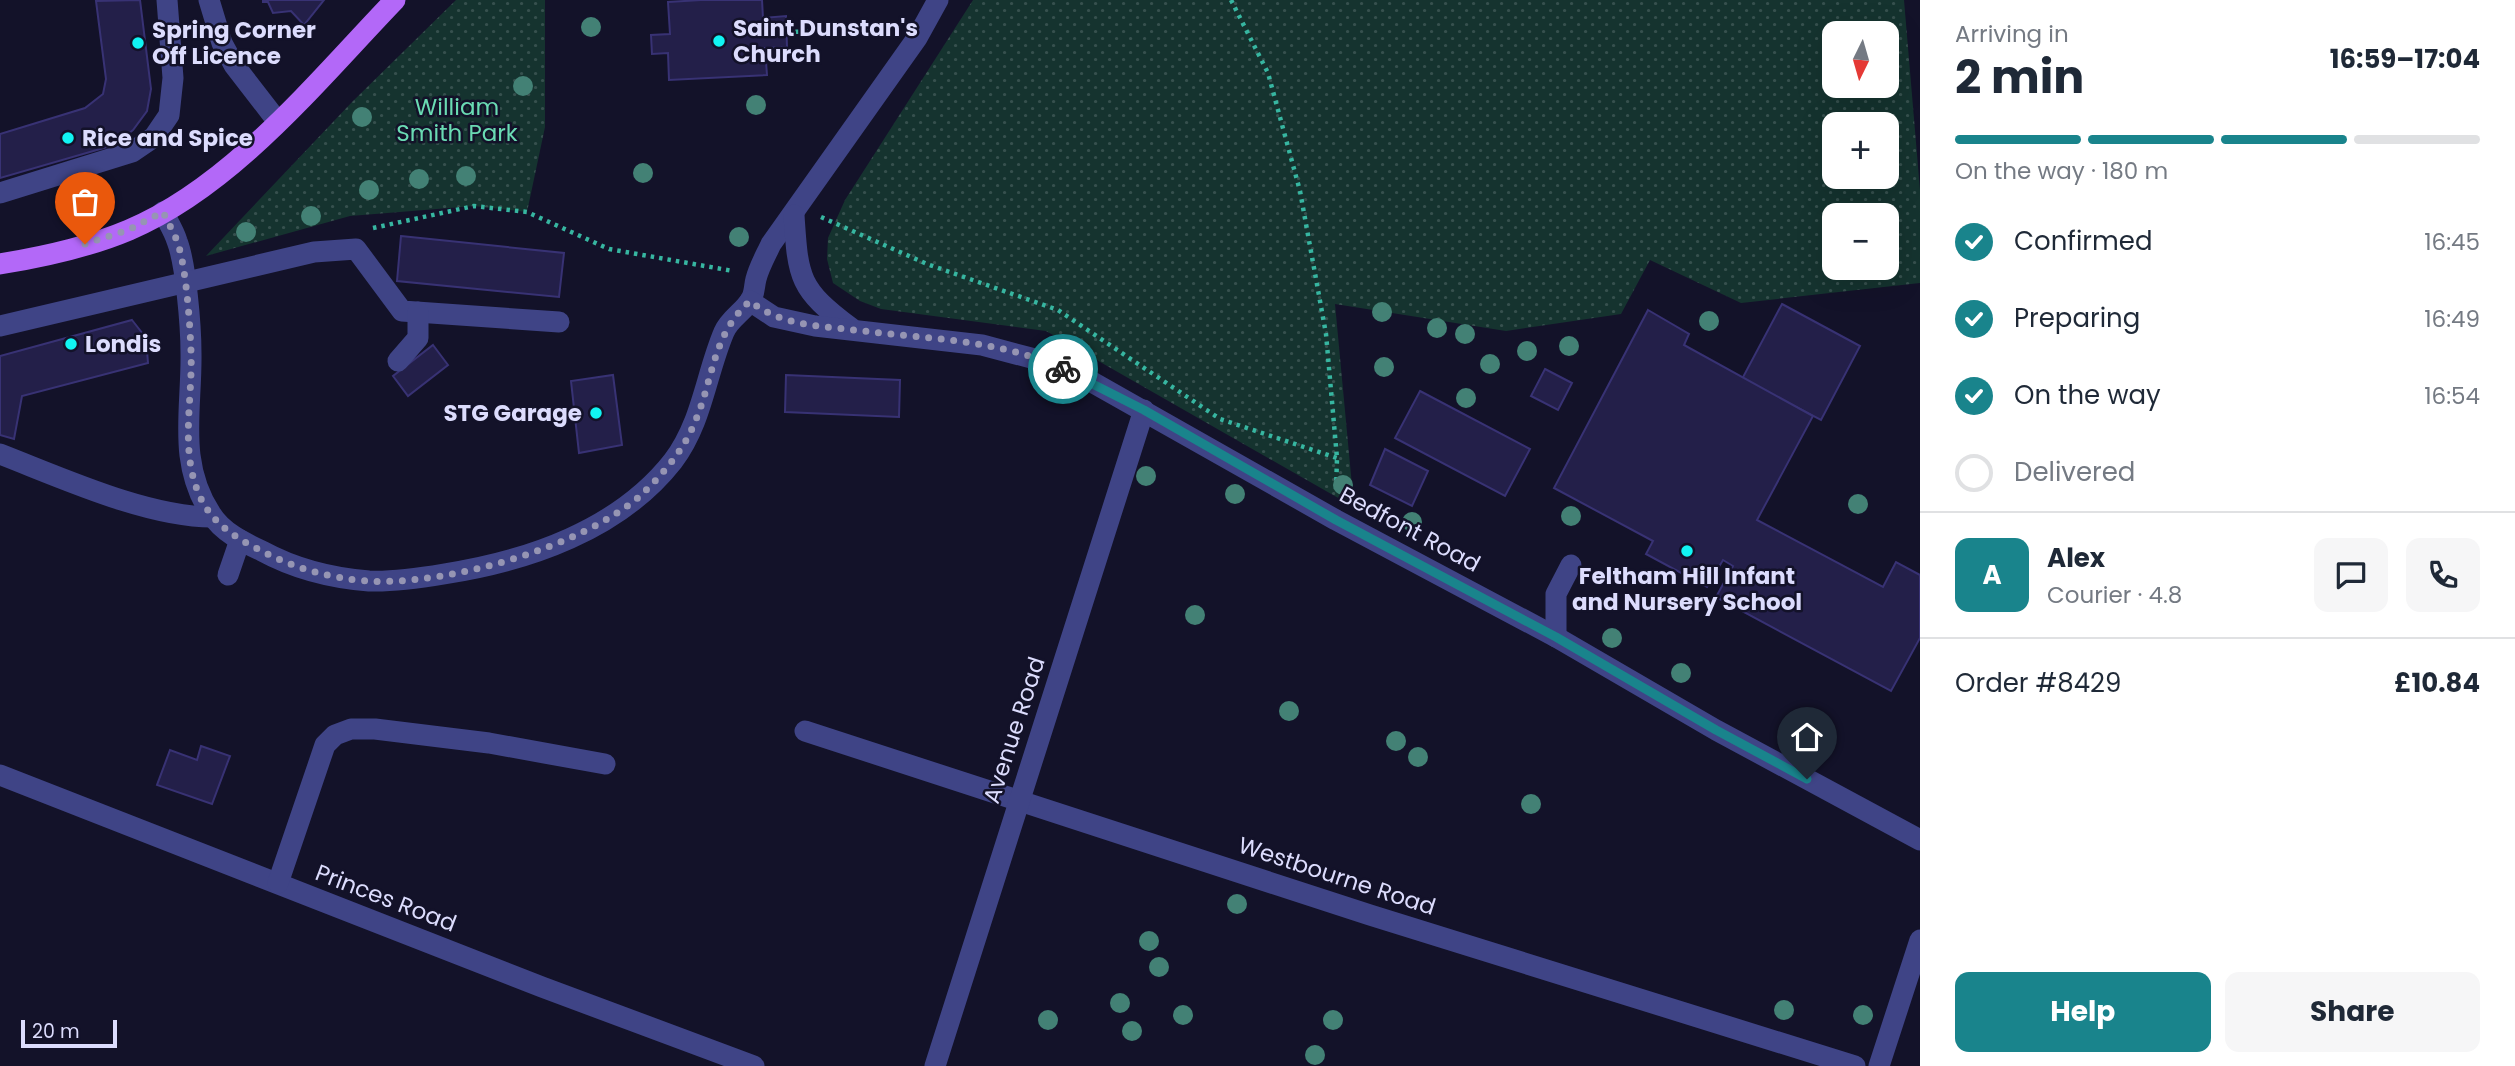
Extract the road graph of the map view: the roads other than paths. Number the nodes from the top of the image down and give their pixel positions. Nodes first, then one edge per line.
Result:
1 (167, 0) edge
2 (209, 0) edge
3 (395, 0) edge
4 (938, 0) edge
5 (278, 122) junction
6 (8, 191) edge
7 (797, 211) junction
8 (163, 212) junction
9 (0, 264) edge
10 (184, 281) junction
11 (750, 301) junction
12 (418, 312) junction
13 (559, 322) dead end
14 (0, 326) edge
15 (853, 330) junction
16 (398, 361) dead end
17 (1144, 410) junction
18 (0, 454) edge
19 (212, 517) junction
20 (240, 540) junction
21 (1571, 565) dead end
22 (228, 575) dead end
23 (1556, 637) junction
24 (805, 731) dead end
25 (605, 764) dead end
26 (0, 775) edge
27 (1019, 802) junction
28 (1920, 840) edge
29 (278, 883) junction
30 (1920, 940) edge
31 (754, 1066) edge
32 (935, 1066) edge
33 (1855, 1066) edge
34 (1879, 1066) edge

1 - 6 street
2 - 5 street
3 - 5 main road
4 - 7 street
5 - 8 main road
7 - 11 street
7 - 15 street
8 - 9 main road
8 - 10 street
10 - 12 street
10 - 14 street
10 - 19 street
11 - 15 street, Bedfont Road
11 - 20 street
12 - 13 street
12 - 16 street
15 - 17 street, Bedfont Road
17 - 23 street, Bedfont Road
17 - 27 street, Avenue Road
18 - 19 street
19 - 20 street
20 - 22 street
21 - 23 street
23 - 28 street, Bedfont Road
24 - 27 street, Westbourne Road
25 - 29 street
26 - 29 street, Princes Road
27 - 32 street, Avenue Road
27 - 33 street, Westbourne Road
29 - 31 street, Princes Road
30 - 34 street

